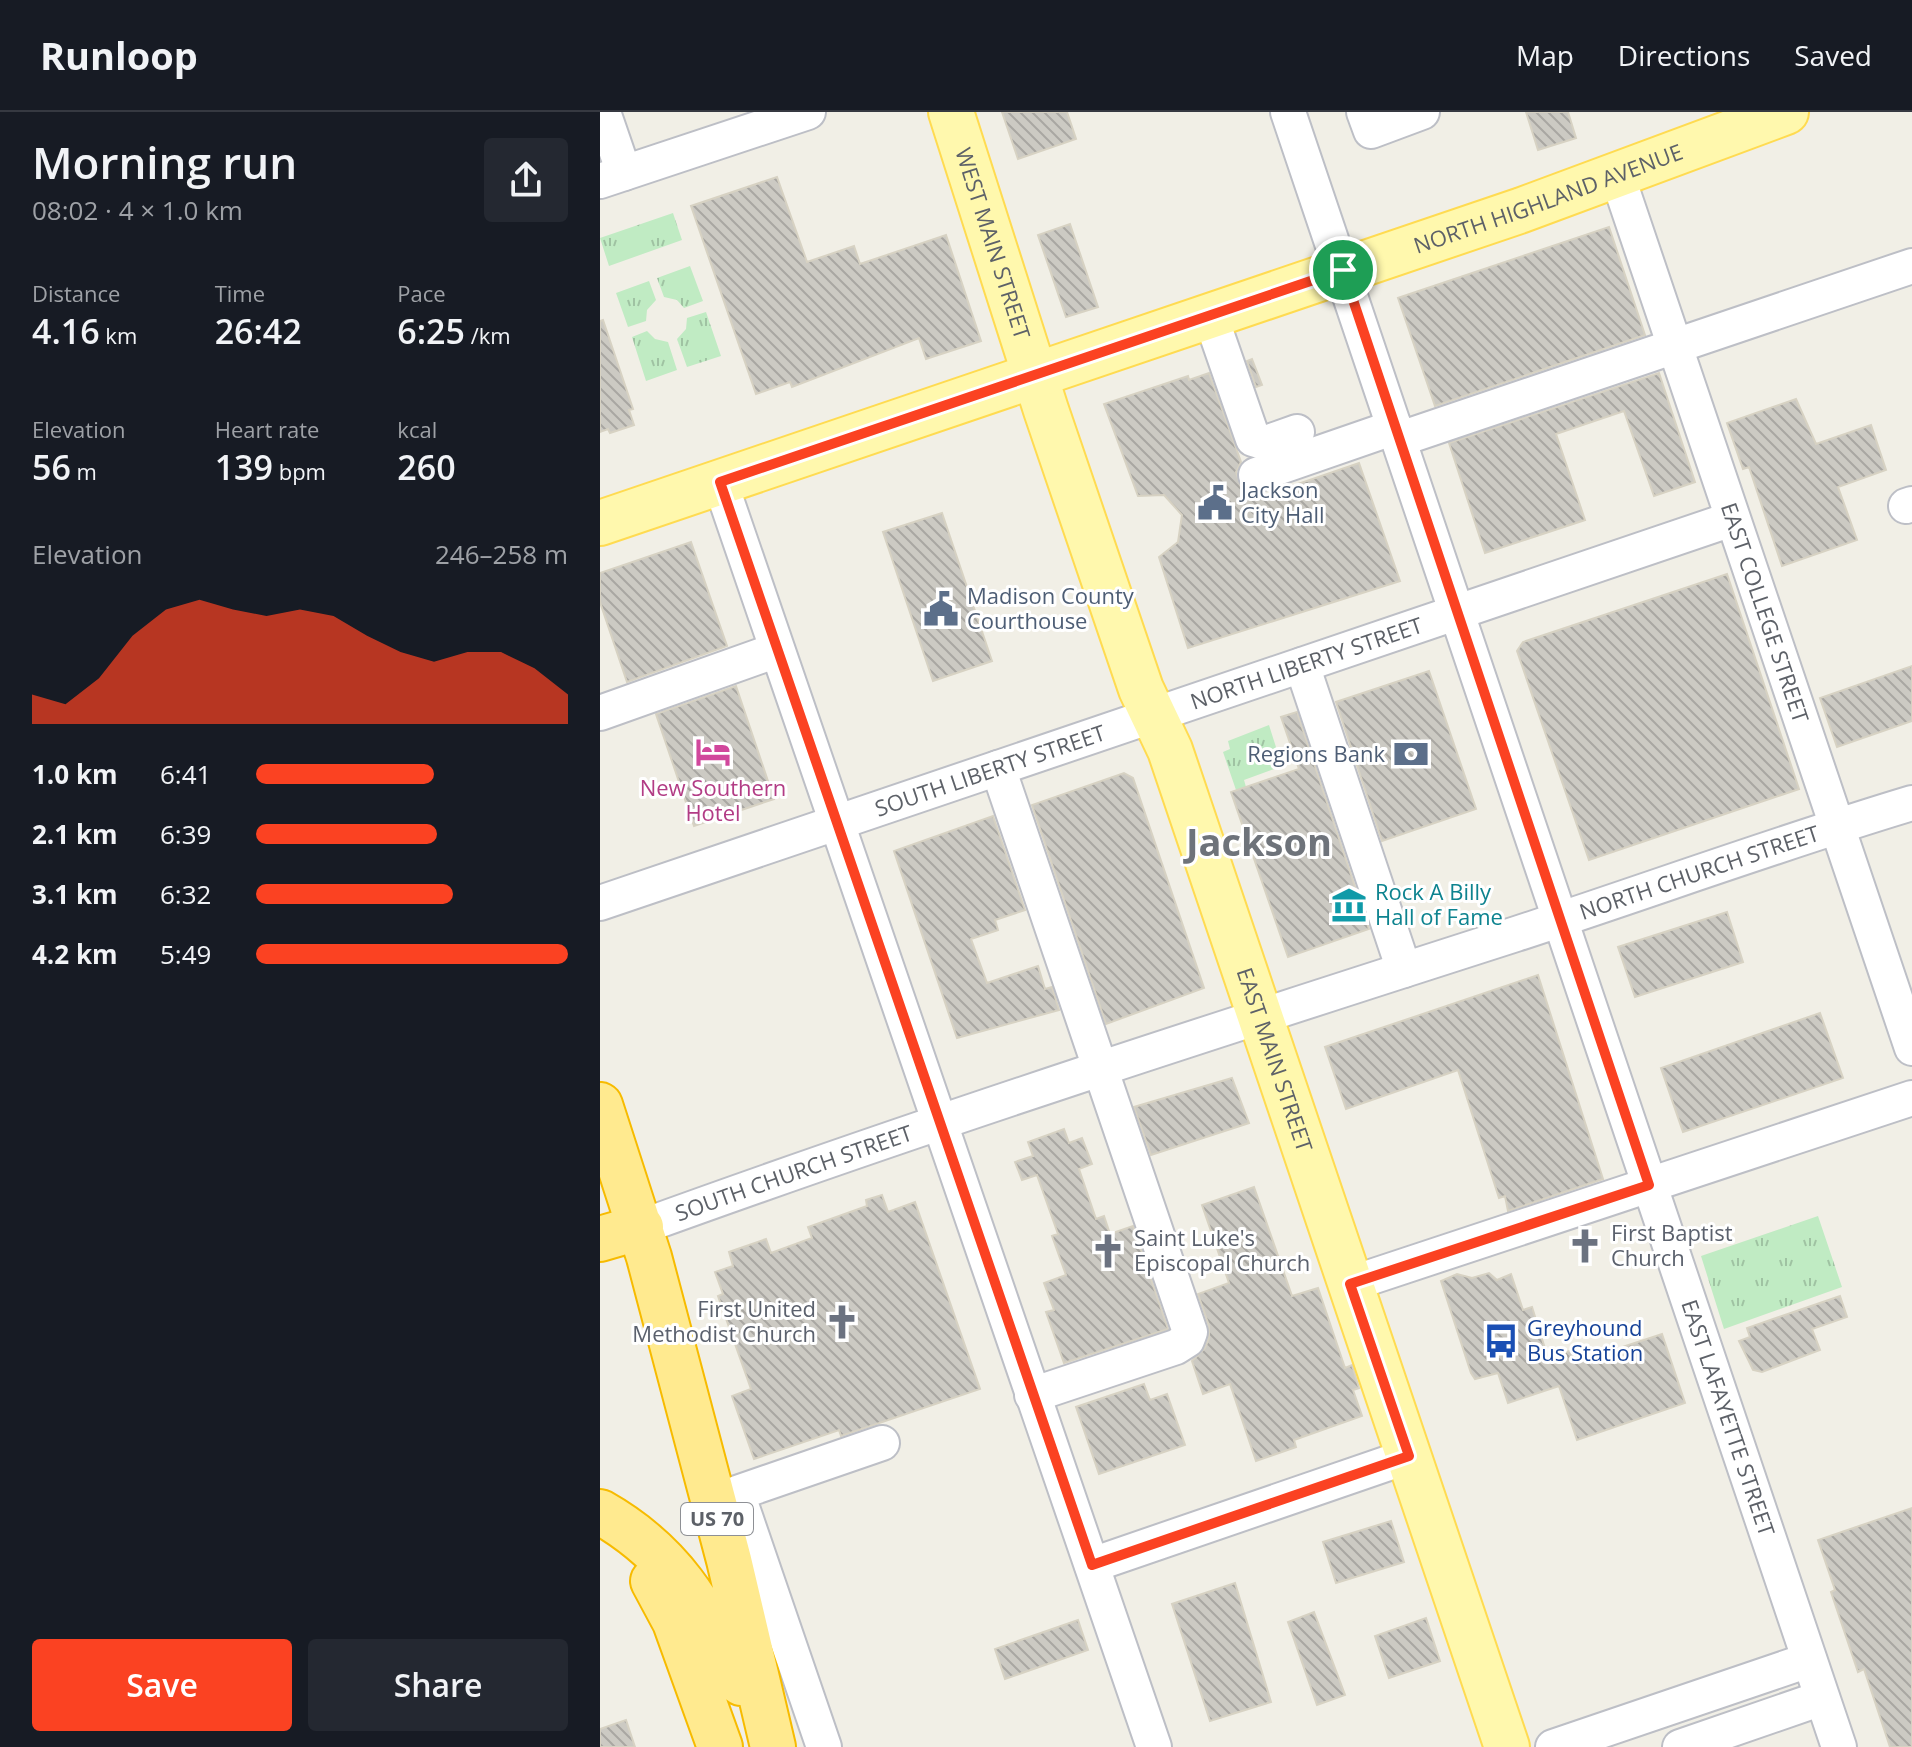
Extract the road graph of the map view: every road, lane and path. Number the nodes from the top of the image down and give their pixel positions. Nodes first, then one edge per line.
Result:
1 (603, 112) edge
2 (951, 112) edge
3 (1288, 112) edge
4 (1364, 112) edge
5 (1422, 112) edge
6 (1786, 112) edge
7 (786, 115) edge
8 (1617, 175) junction
9 (612, 177) edge
10 (1912, 266) edge
11 (1343, 270) junction
12 (1210, 315) junction
13 (1673, 346) junction
14 (1037, 375) junction
15 (1297, 432) dead end
16 (1398, 433) junction
17 (1256, 475) dead end
18 (720, 482) junction
19 (1732, 519) junction
20 (600, 523) edge
21 (1458, 613) junction
22 (777, 650) junction
23 (1302, 665) junction
24 (600, 713) edge
25 (1153, 714) junction
26 (998, 768) junction
27 (1912, 803) edge
28 (836, 824) junction
29 (1836, 827) junction
30 (600, 903) edge
31 (1560, 919) junction
32 (1404, 970) junction
33 (1260, 1017) junction
34 (1912, 1048) edge
35 (1101, 1071) junction
36 (1912, 1098) edge
37 (600, 1105) edge
38 (939, 1126) junction
39 (1649, 1185) junction
40 (620, 1233) edge
41 (1350, 1284) junction
42 (660, 1297) junction
43 (1036, 1404) junction
44 (882, 1443) dead end
45 (1409, 1456) junction
46 (737, 1493) junction
47 (604, 1520) edge
48 (1092, 1565) junction
49 (1809, 1660) junction
50 (1822, 1698) junction
51 (772, 1744) edge
52 (720, 1747) edge
53 (824, 1747) edge
54 (1154, 1747) edge
55 (1507, 1747) edge
56 (1553, 1747) edge
57 (1680, 1747) edge
58 (1839, 1747) edge

1 - 9 street
2 - 14 main road, WEST MAIN STREET
3 - 11 street, EAST LAFAYETTE STREET
4 - 5 street
6 - 8 main road, NORTH HIGHLAND AVENUE
7 - 9 street
8 - 11 main road, NORTH HIGHLAND AVENUE
8 - 13 street, EAST COLLEGE STREET
10 - 13 street
11 - 12 main road, NORTH HIGHLAND AVENUE
11 - 16 street, EAST LAFAYETTE STREET
12 - 14 main road, NORTH HIGHLAND AVENUE
12 - 15 street
13 - 16 street
13 - 19 street, EAST COLLEGE STREET
14 - 18 main road, NORTH HIGHLAND AVENUE
14 - 25 main road, EAST MAIN STREET
16 - 17 street
16 - 21 street, EAST LAFAYETTE STREET
18 - 20 main road, NORTH HIGHLAND AVENUE
18 - 22 street
19 - 21 street, NORTH LIBERTY STREET
19 - 29 street, EAST COLLEGE STREET
21 - 23 street, NORTH LIBERTY STREET
21 - 31 street, EAST LAFAYETTE STREET
22 - 24 street
22 - 28 street
23 - 25 street, NORTH LIBERTY STREET
23 - 32 street
25 - 26 street, SOUTH LIBERTY STREET
25 - 33 main road, EAST MAIN STREET
26 - 28 street, SOUTH LIBERTY STREET
26 - 35 street
27 - 29 street, NORTH CHURCH STREET
28 - 30 street, SOUTH LIBERTY STREET
28 - 38 street
29 - 31 street, NORTH CHURCH STREET
29 - 34 street, EAST COLLEGE STREET
31 - 32 street, NORTH CHURCH STREET
31 - 39 street, EAST LAFAYETTE STREET
32 - 33 street, NORTH CHURCH STREET
33 - 35 street, SOUTH CHURCH STREET
33 - 41 main road, EAST MAIN STREET
35 - 38 street, SOUTH CHURCH STREET
35 - 43 street
36 - 39 street
37 - 40 highway
38 - 40 street, SOUTH CHURCH STREET
38 - 43 street
39 - 41 street
39 - 49 street, EAST LAFAYETTE STREET
40 - 42 highway, US 70
41 - 45 main road, EAST MAIN STREET
42 - 46 highway
42 - 51 highway, US 70
43 - 48 street
44 - 46 street
45 - 48 street
45 - 55 main road, EAST MAIN STREET
46 - 53 street
47 - 51 highway, US 70
47 - 52 highway
48 - 54 street
49 - 50 street, EAST LAFAYETTE STREET
49 - 56 street
50 - 57 street
50 - 58 street, EAST LAFAYETTE STREET

